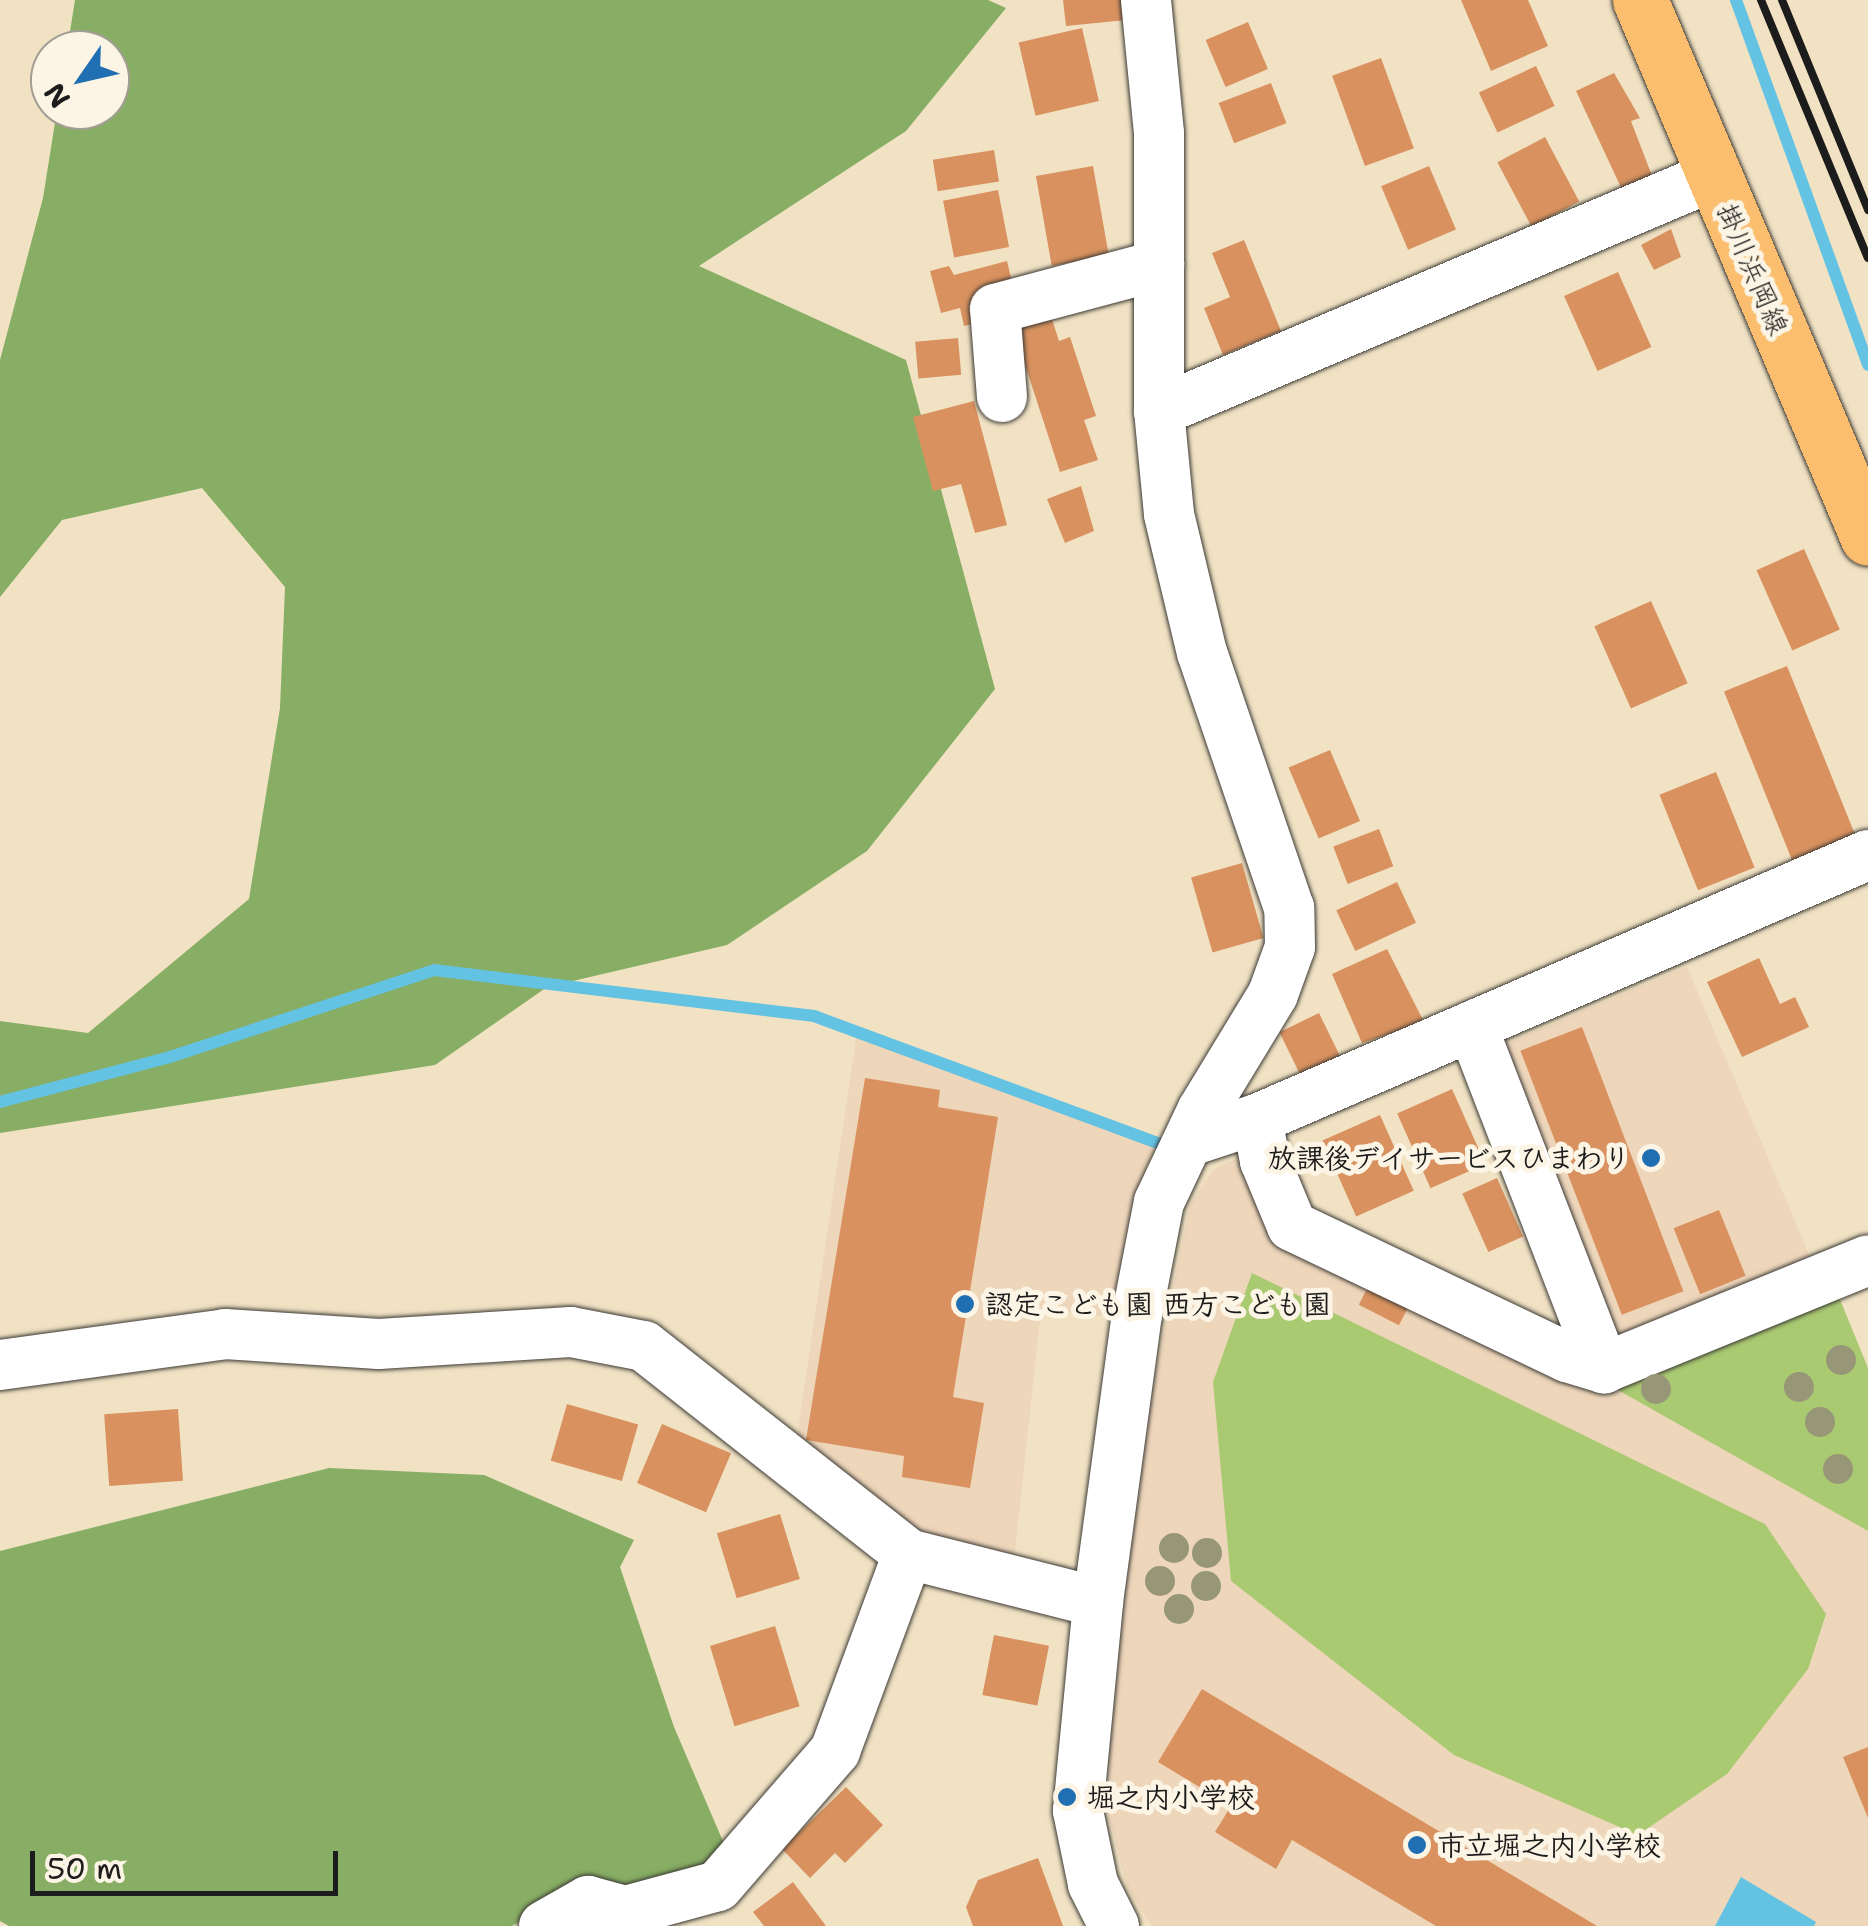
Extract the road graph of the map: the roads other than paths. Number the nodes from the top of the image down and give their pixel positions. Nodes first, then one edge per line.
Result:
1 (1146, 0) edge
2 (1640, 0) edge
3 (1713, 176) junction
4 (1159, 265) junction
5 (1002, 398) dead end
6 (1159, 411) junction
7 (1868, 538) edge
8 (1868, 855) edge
9 (1477, 1040) junction
10 (1260, 1132) junction
11 (1190, 1141) junction
12 (1868, 1260) edge
13 (0, 1365) edge
14 (1604, 1368) junction
15 (908, 1554) junction
16 (1098, 1602) junction
17 (544, 1926) edge
18 (1114, 1926) edge

1 - 4 street
2 - 3 main road, 掛川浜岡線
3 - 6 street
3 - 7 main road, 掛川浜岡線
4 - 5 street
4 - 6 street
6 - 11 street
8 - 9 street
9 - 10 street
9 - 14 street
10 - 11 street
10 - 14 street
11 - 16 street
12 - 14 street
13 - 15 street
15 - 16 street
15 - 17 street
16 - 18 street

